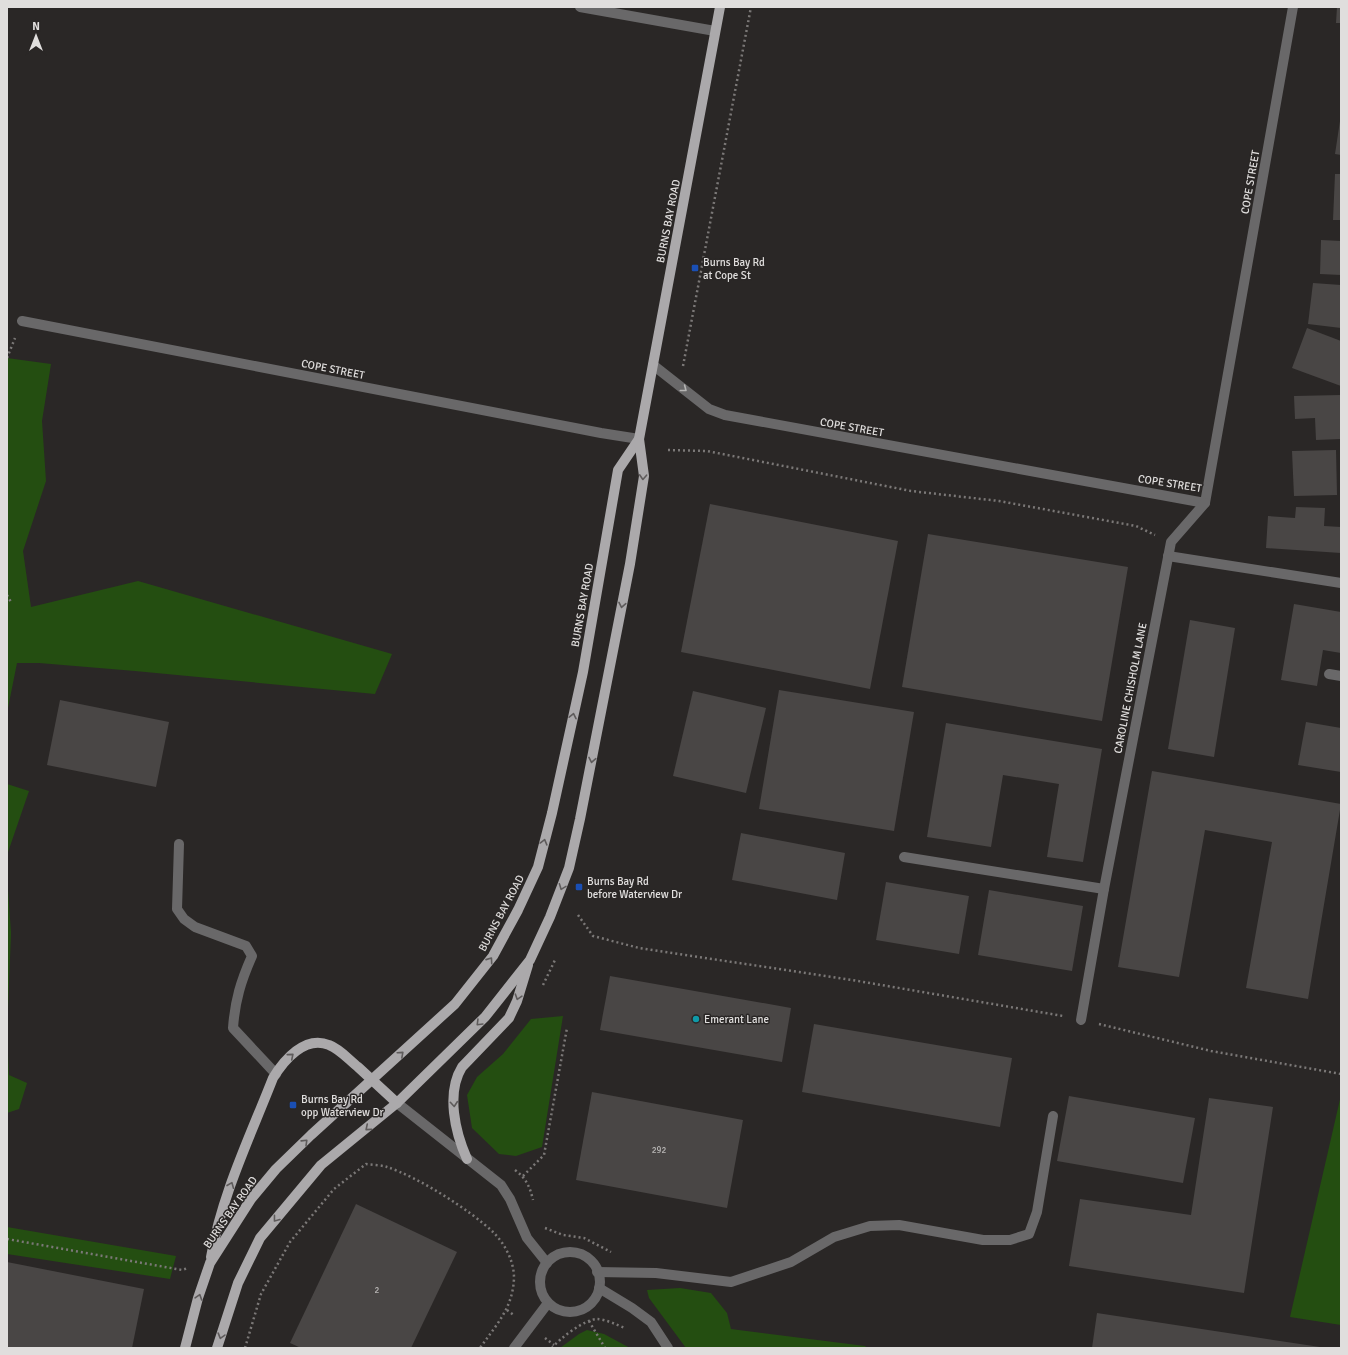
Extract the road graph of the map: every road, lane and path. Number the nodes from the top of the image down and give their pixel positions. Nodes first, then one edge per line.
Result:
1 (580, 7) edge
2 (720, 7) edge
3 (751, 7) edge
4 (1293, 7) edge
5 (715, 31) junction
6 (22, 321) dead end
7 (653, 365) junction
8 (679, 386) junction
9 (639, 439) junction
10 (668, 450) dead end
11 (1205, 502) junction
12 (1170, 542) junction
13 (1168, 556) junction
14 (1341, 583) edge
15 (7, 595) edge
16 (11, 602) dead end
17 (1329, 674) dead end
18 (1341, 676) edge
19 (179, 844) dead end
20 (904, 857) dead end
21 (1104, 889) junction
22 (578, 915) dead end
23 (530, 960) junction
24 (555, 960) dead end
25 (543, 987) dead end
26 (1081, 1020) junction
27 (567, 1028) dead end
28 (276, 1074) junction
29 (1341, 1074) edge
30 (372, 1080) junction
31 (397, 1103) junction
32 (1053, 1116) dead end
33 (467, 1159) junction
34 (511, 1167) dead end
35 (522, 1176) junction
36 (533, 1202) dead end
37 (541, 1222) dead end
38 (7, 1239) edge
39 (612, 1253) dead end
40 (210, 1263) junction
41 (547, 1263) junction
42 (597, 1272) junction
43 (599, 1288) junction
44 (548, 1303) junction
45 (589, 1321) junction
46 (627, 1328) dead end
47 (185, 1348) edge
48 (217, 1348) edge
49 (244, 1348) edge
50 (480, 1348) edge
51 (514, 1348) edge
52 (552, 1348) edge
53 (605, 1348) edge
54 (668, 1348) edge

1 - 5 street
2 - 5 main road, BURNS BAY ROAD
3 - 8 path
4 - 11 street, COPE STREET
5 - 7 main road, BURNS BAY ROAD
6 - 9 street, COPE STREET
7 - 8 street, COPE STREET
7 - 9 main road, BURNS BAY ROAD
8 -> 11 street, COPE STREET
9 -> 23 main road, BURNS BAY ROAD
30 -> 9 main road, BURNS BAY ROAD
10 - 12 path
11 - 12 street
12 - 13 street, CAROLINE CHISHOLM LANE
13 - 14 street
13 - 21 street, CAROLINE CHISHOLM LANE
15 - 16 path
17 - 18 street
19 - 28 street
20 - 21 street
21 - 26 street, CAROLINE CHISHOLM LANE
22 - 26 path
23 -> 31 main road, BURNS BAY ROAD
23 -> 33 main road
24 - 25 path
26 - 29 path
27 - 35 path
28 -> 30 main road
40 -> 28 main road
30 - 31 main road
40 -> 30 main road, BURNS BAY ROAD
31 - 33 street
31 -> 48 main road, BURNS BAY ROAD
32 - 42 street
33 - 41 street
34 - 35 path
35 - 36 path
37 - 39 path
38 - 40 path
47 -> 40 main road, BURNS BAY ROAD
41 - 42 street
41 - 44 street
42 - 43 street
43 - 44 street
43 - 54 street
44 - 51 street
45 - 46 path
45 - 52 path
45 - 53 path
49 - 50 path

